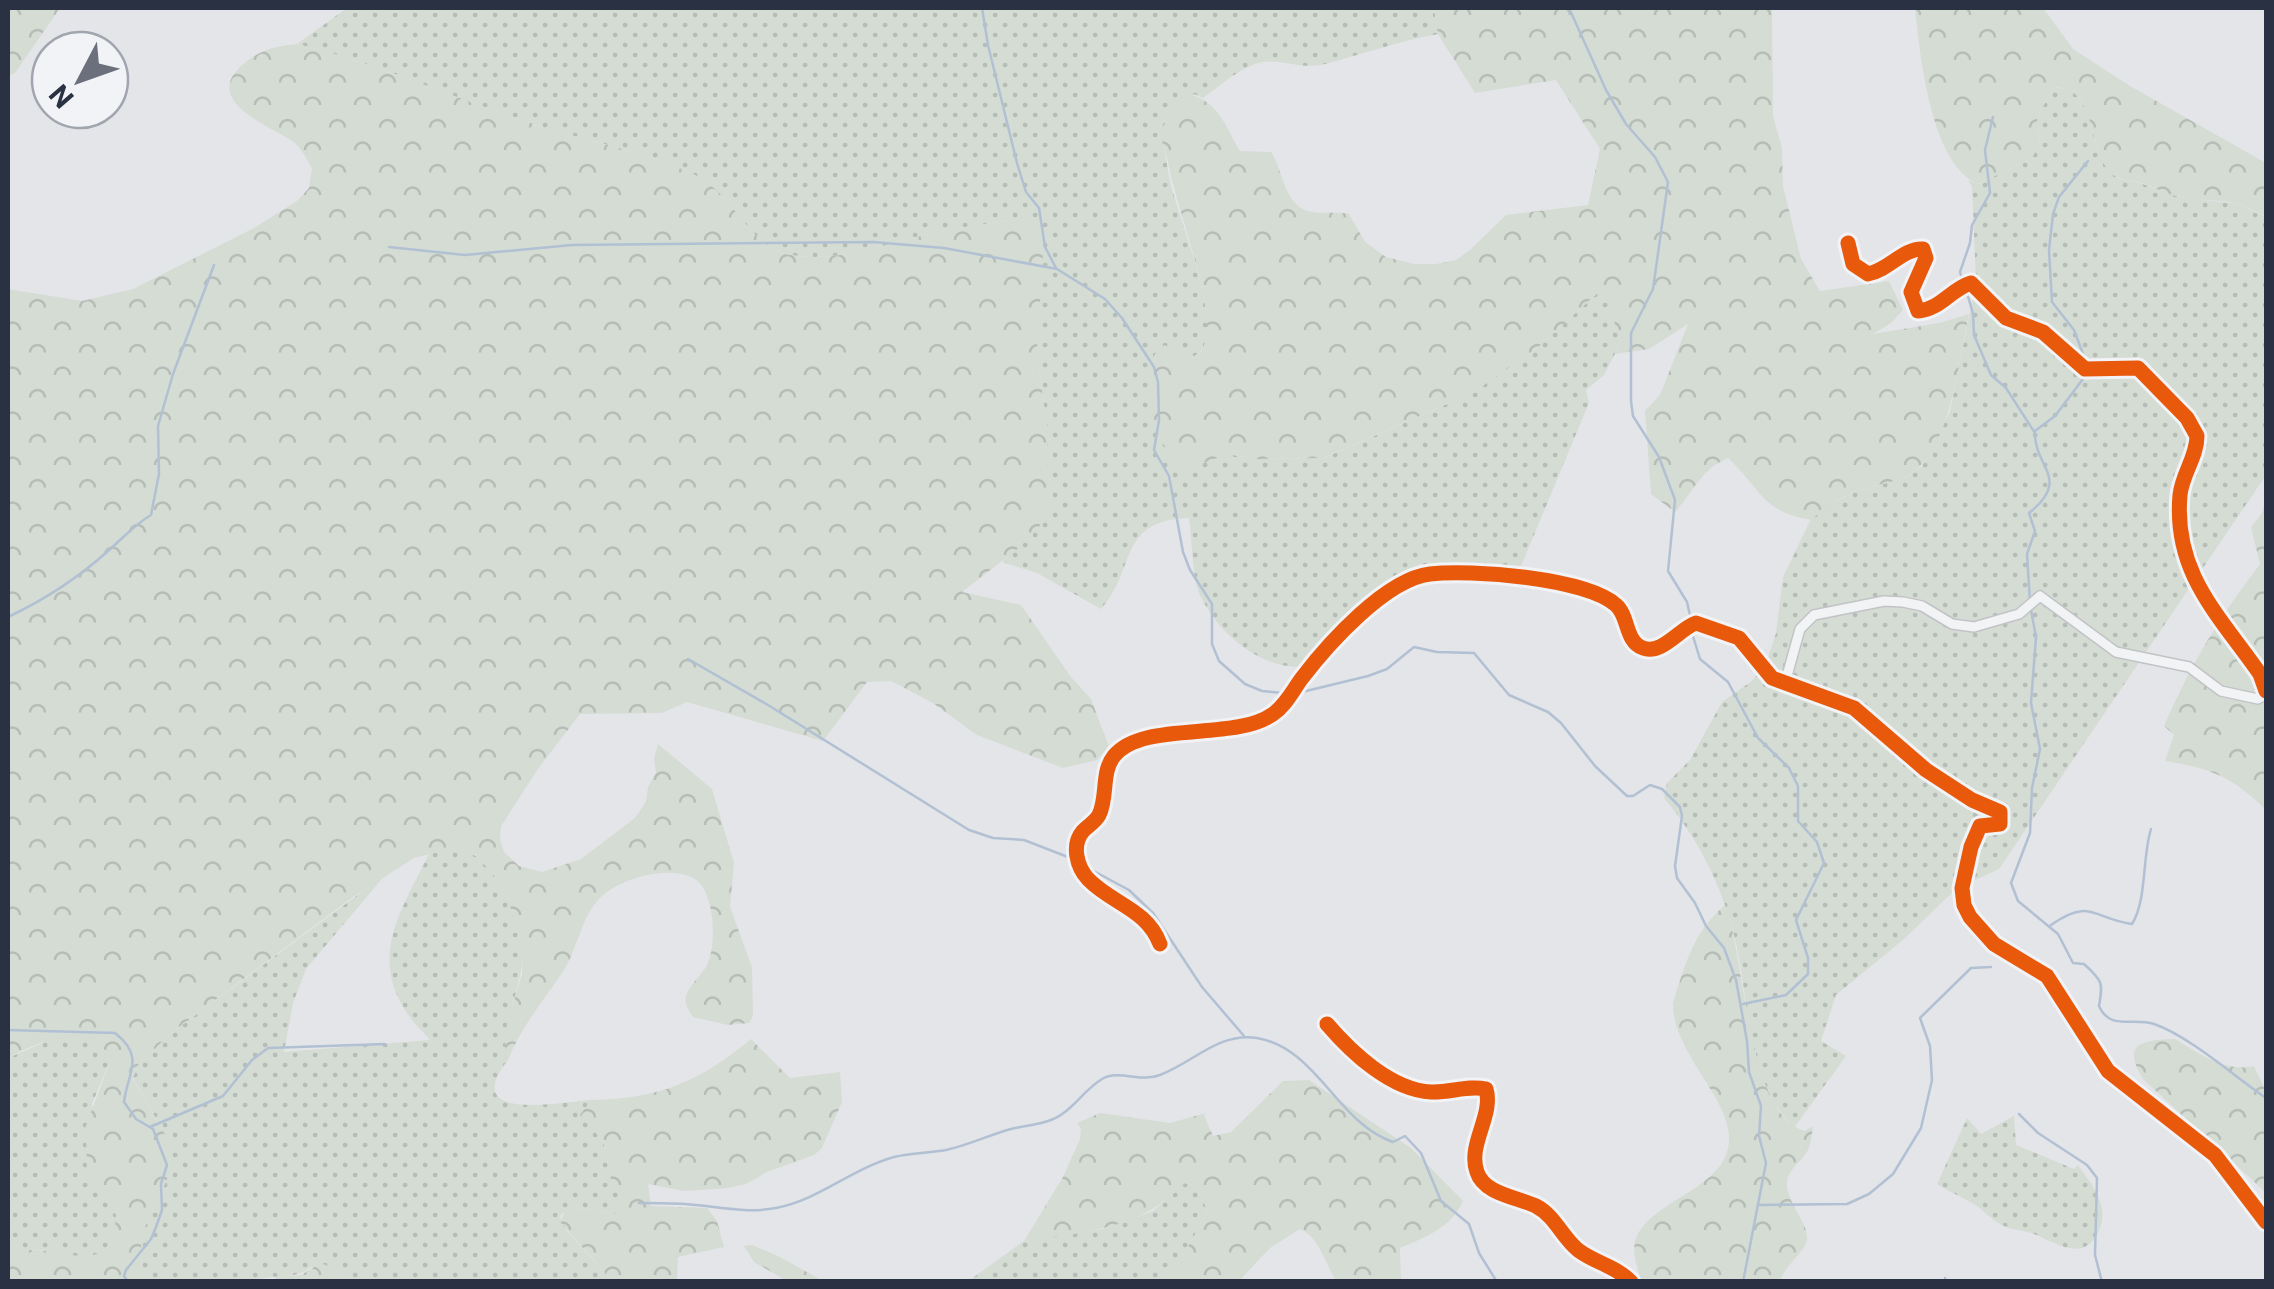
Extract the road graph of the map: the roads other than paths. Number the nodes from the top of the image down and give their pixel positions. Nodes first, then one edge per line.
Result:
1 (1848, 243) dead end
2 (1785, 683) junction
3 (2266, 692) edge
4 (1160, 944) dead end
5 (1326, 1024) dead end
6 (2266, 1222) edge
7 (1632, 1282) edge

1 - 3 street
2 - 3 street
2 - 4 street
2 - 6 street
5 - 7 street

